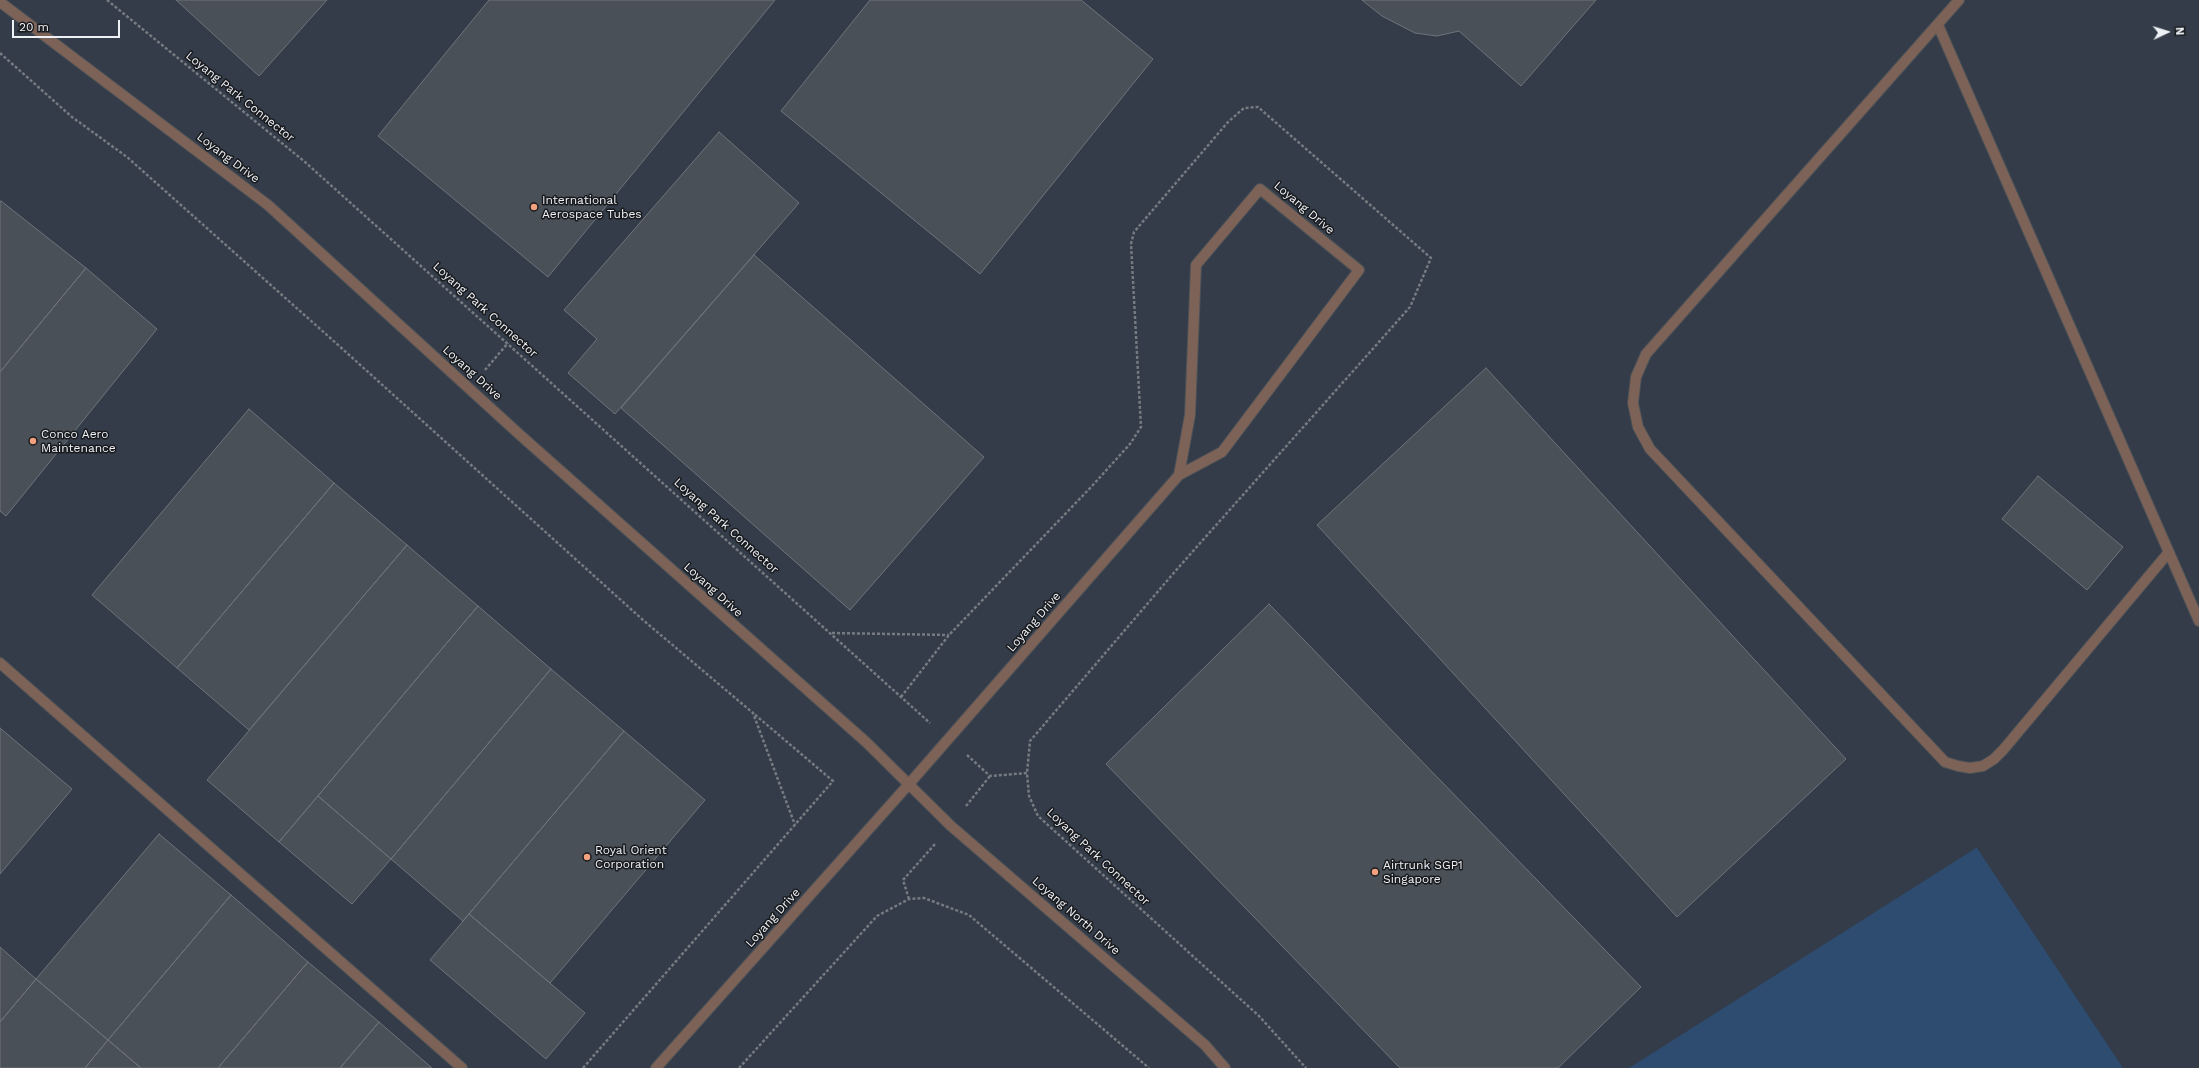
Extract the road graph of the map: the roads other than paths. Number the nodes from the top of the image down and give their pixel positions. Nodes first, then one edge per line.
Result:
1 (1959, 0) edge
2 (0, 2) edge
3 (1938, 25) junction
4 (1178, 475) junction
5 (2169, 552) junction
6 (2199, 621) edge
7 (0, 663) edge
8 (909, 784) junction
9 (462, 1068) edge
10 (656, 1068) edge
11 (1225, 1068) edge

1 - 3 street
2 - 8 street, Loyang Drive
3 - 5 street
3 - 5 street
4 - 4 street, Loyang Drive
4 - 8 street, Loyang Drive
5 - 6 street
7 - 9 street
8 - 10 street, Loyang Drive
8 - 11 street, Loyang North Drive

